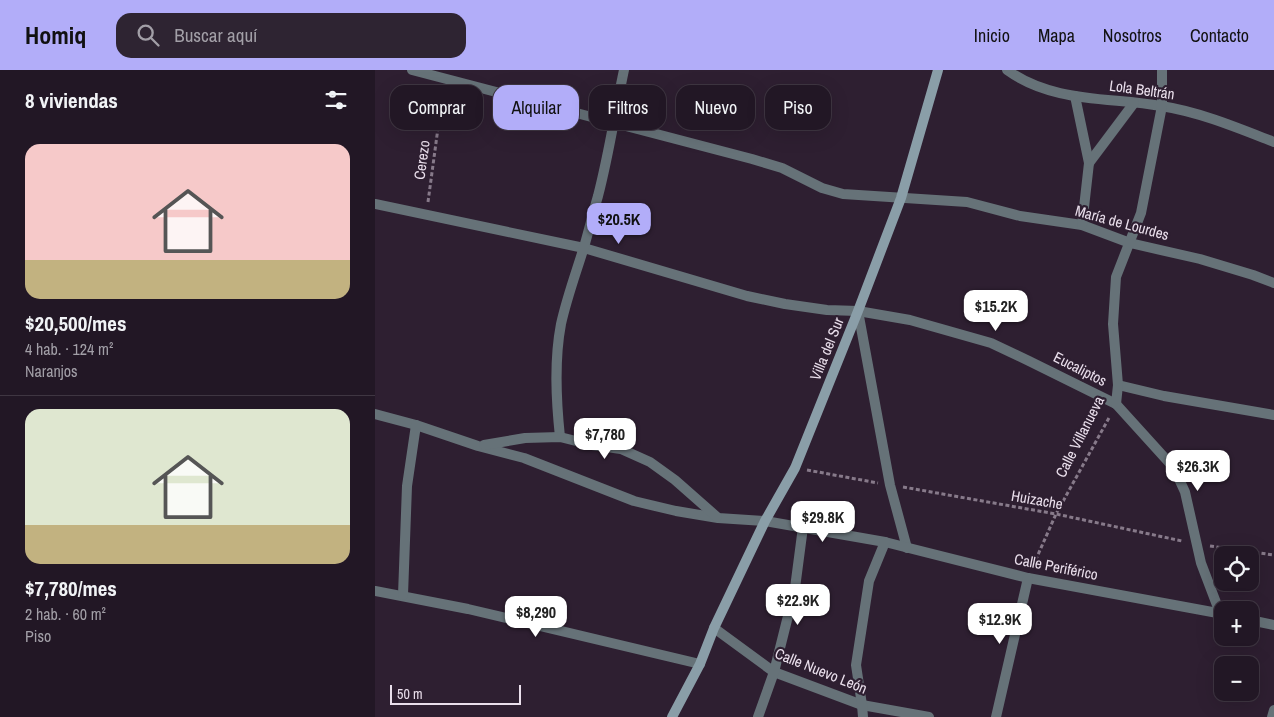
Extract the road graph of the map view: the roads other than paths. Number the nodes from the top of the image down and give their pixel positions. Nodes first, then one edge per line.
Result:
1 (412, 70) edge
2 (624, 70) edge
3 (939, 70) edge
4 (1007, 70) edge
5 (1162, 70) edge
6 (621, 85) edge
7 (1075, 96) junction
8 (1134, 103) junction
9 (1162, 106) junction
10 (589, 116) edge
11 (611, 130) edge
12 (641, 130) edge
13 (1274, 142) edge
14 (1089, 162) junction
15 (901, 198) junction
16 (375, 204) edge
17 (1082, 226) junction
18 (1130, 243) junction
19 (584, 248) junction
20 (1274, 284) edge
21 (858, 310) junction
22 (1118, 385) junction
23 (1117, 404) junction
24 (375, 414) edge
25 (1274, 415) edge
26 (416, 425) junction
27 (560, 437) junction
28 (478, 446) junction
29 (718, 518) junction
30 (765, 522) junction
31 (803, 527) junction
32 (885, 542) junction
33 (907, 548) junction
34 (1028, 578) junction
35 (375, 591) edge
36 (403, 595) junction
37 (1216, 601) edge
38 (1214, 613) edge
39 (1259, 622) edge
40 (1274, 625) edge
41 (714, 628) junction
42 (700, 664) junction
43 (774, 672) junction
44 (862, 705) junction
45 (1274, 710) edge
46 (672, 717) edge
47 (758, 717) edge
48 (863, 717) edge
49 (929, 717) edge
50 (996, 717) edge
51 (1272, 717) edge

1 - 10 street, María de Lourdes
2 - 6 street
3 - 15 street, Villa del Sur
4 - 7 street, Lola Beltrán
5 - 9 street, Calle Villanueva
7 - 8 street, Lola Beltrán
7 - 14 street
8 - 9 street, Lola Beltrán
8 - 14 street
9 - 13 street, Lola Beltrán
9 - 18 street, Calle Villanueva
11 - 19 street
12 - 15 street, María de Lourdes
14 - 17 street
15 - 17 street, María de Lourdes
15 - 21 street, Villa del Sur
16 - 19 street, Eucaliptos
17 - 18 street, María de Lourdes
18 - 20 street, María de Lourdes
18 - 22 street, Calle Villanueva
19 - 21 street, Eucaliptos
19 - 27 street
21 - 23 street, Eucaliptos
21 - 30 street, Villa del Sur
21 - 33 street
22 - 23 street, Calle Villanueva
22 - 25 street, Eucaliptos
23 - 37 street
24 - 26 street, Calle Periférico
26 - 28 street, Calle Periférico
26 - 36 street
27 - 28 street
27 - 29 street
28 - 29 street, Calle Periférico
29 - 30 street, Calle Periférico
30 - 31 street, Calle Periférico
30 - 41 street, Villa del Sur
31 - 32 street, Calle Periférico
31 - 43 street
32 - 33 street, Calle Periférico
32 - 44 street
33 - 34 street, Calle Periférico
34 - 38 street, Calle Periférico
34 - 50 street
35 - 36 street
36 - 42 street
39 - 40 street
41 - 42 street, Villa del Sur
41 - 43 street, Calle Nuevo León
42 - 46 street, Villa del Sur
43 - 44 street, Calle Nuevo León
43 - 47 street
44 - 48 street
44 - 49 street, Calle Nuevo León
45 - 51 street

